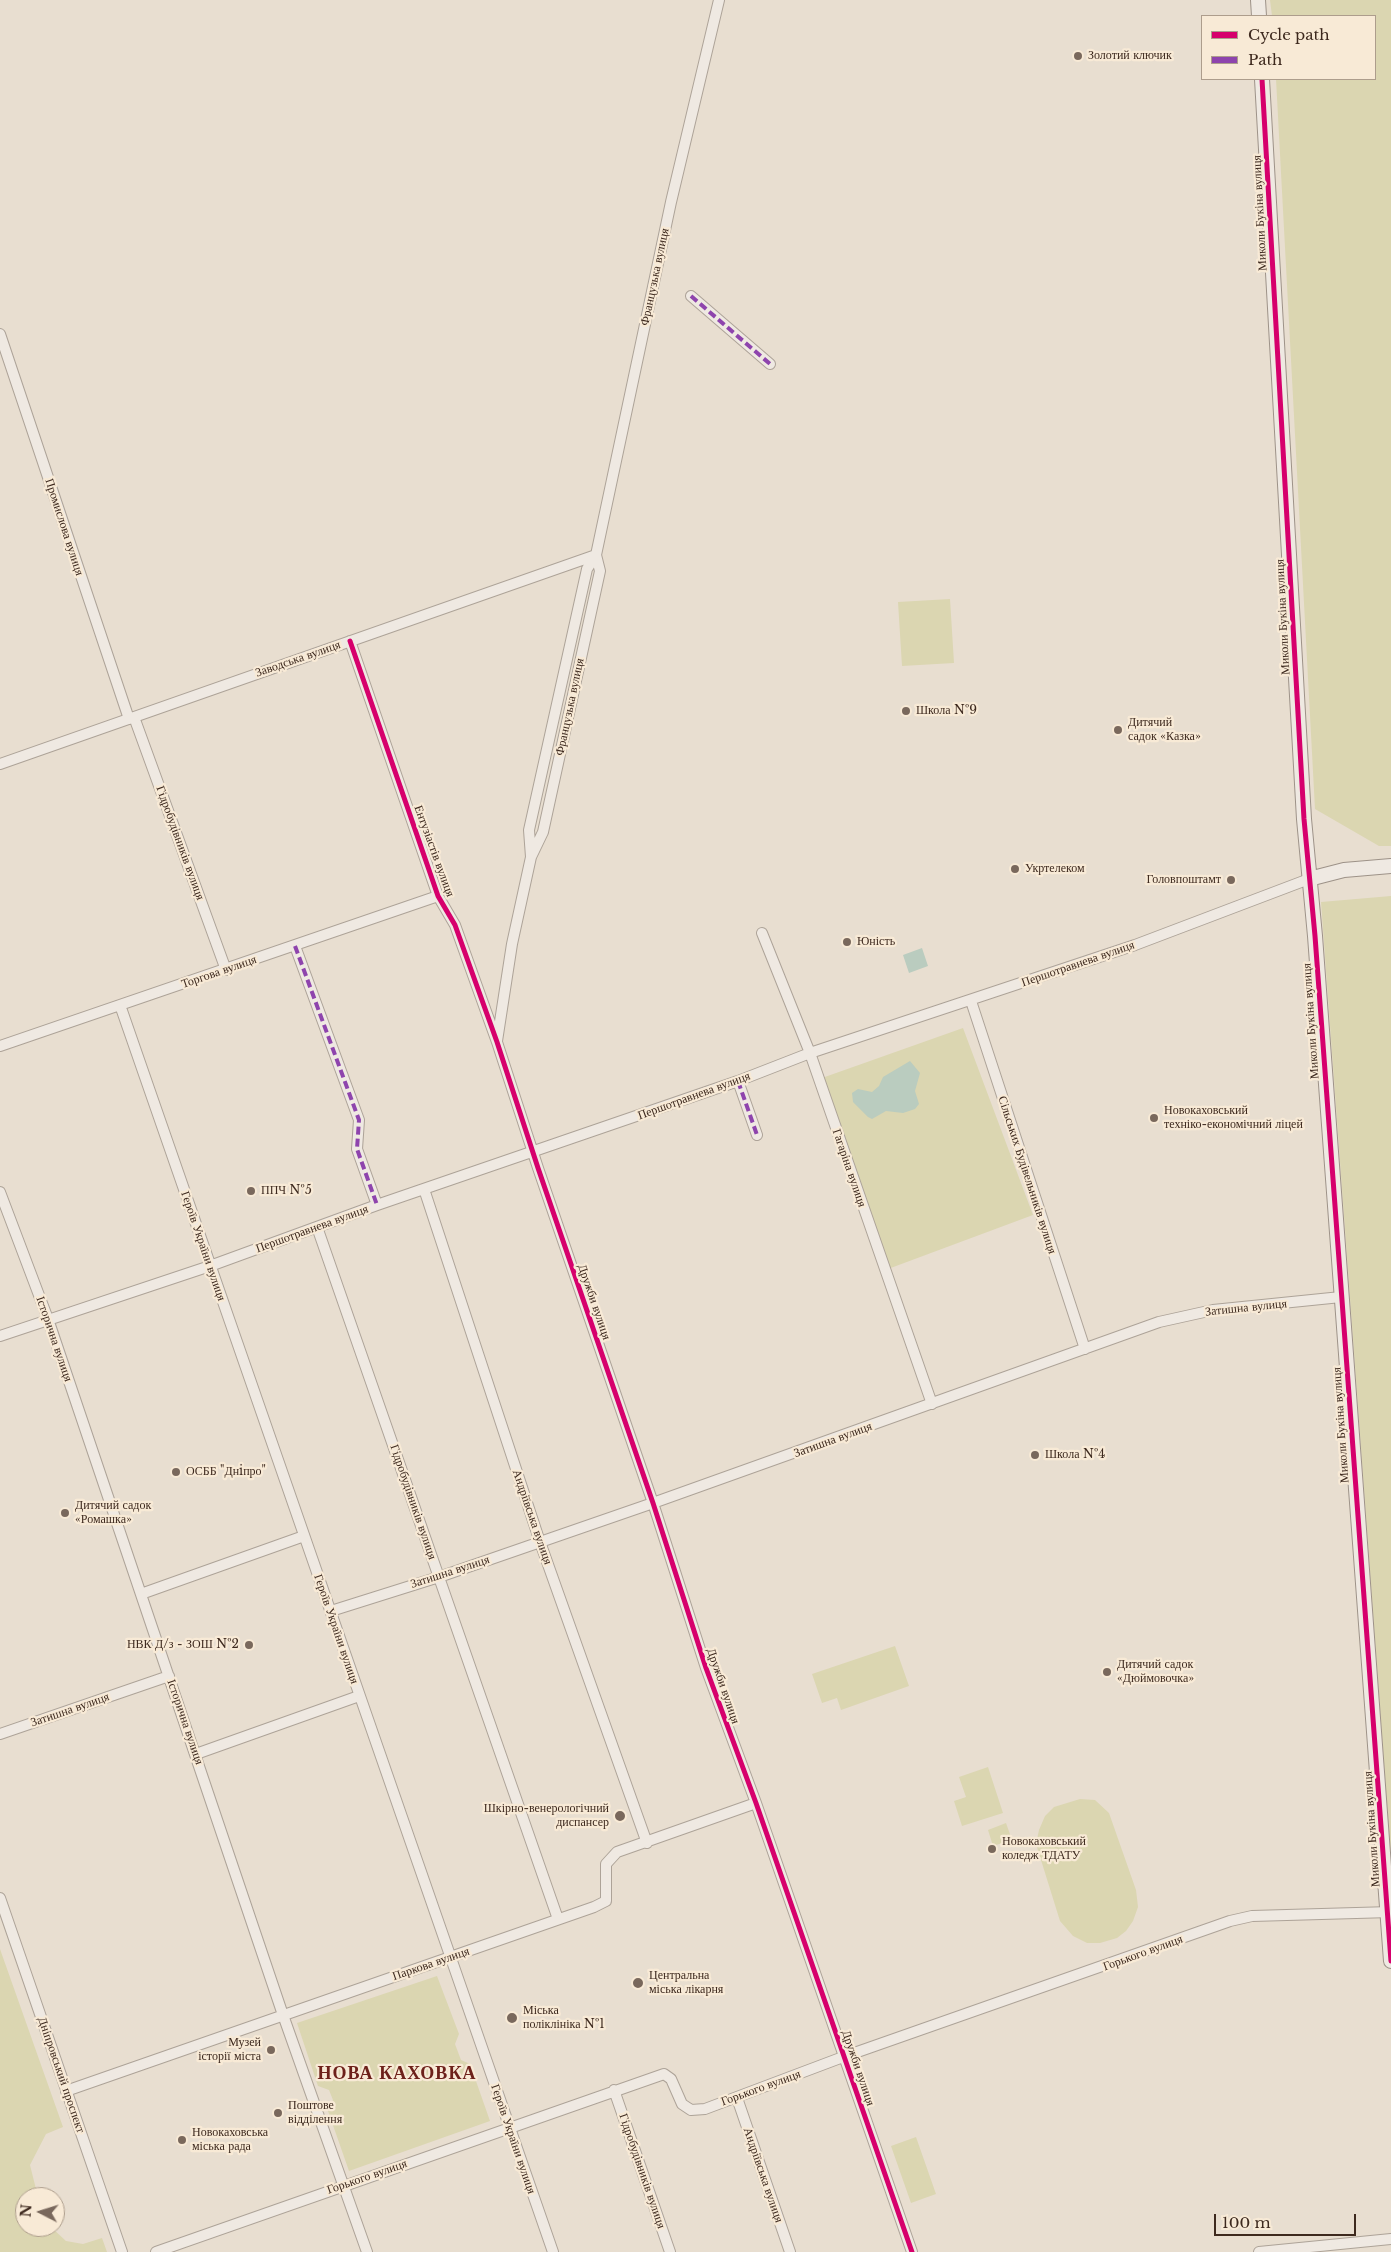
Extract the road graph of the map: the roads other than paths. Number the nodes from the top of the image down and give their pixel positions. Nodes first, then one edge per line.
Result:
1 (718, 0) edge
2 (1258, 0) edge
3 (1259, 15) edge
4 (1262, 80) edge
5 (692, 296) dead end
6 (0, 334) edge
7 (770, 364) dead end
8 (596, 555) junction
9 (350, 641) junction
10 (132, 718) junction
11 (0, 764) edge
12 (1391, 866) edge
13 (1309, 879) junction
14 (438, 896) junction
15 (762, 932) dead end
16 (295, 946) junction
17 (226, 970) junction
18 (971, 1001) junction
19 (120, 1005) junction
20 (497, 1042) junction
21 (0, 1046) edge
22 (810, 1053) junction
23 (738, 1081) junction
24 (757, 1136) dead end
25 (533, 1152) junction
26 (424, 1189) junction
27 (0, 1192) edge
28 (377, 1205) junction
29 (317, 1227) junction
30 (210, 1266) junction
31 (1341, 1297) junction
32 (48, 1319) junction
33 (0, 1336) edge
34 (1085, 1349) junction
35 (932, 1404) junction
36 (653, 1503) junction
37 (304, 1536) junction
38 (540, 1542) junction
39 (439, 1577) junction
40 (141, 1594) junction
41 (331, 1611) junction
42 (169, 1676) junction
43 (359, 1696) junction
44 (0, 1734) edge
45 (196, 1754) junction
46 (756, 1803) junction
47 (647, 1842) junction
48 (0, 1898) edge
49 (1390, 1912) edge
50 (558, 1919) junction
51 (449, 1958) junction
52 (1391, 1961) edge
53 (283, 2015) junction
54 (843, 2057) junction
55 (614, 2090) junction
56 (66, 2091) junction
57 (736, 2098) junction
58 (509, 2127) junction
59 (343, 2185) junction
60 (1391, 2240) edge
61 (122, 2252) edge
62 (156, 2252) edge
63 (367, 2252) edge
64 (553, 2252) edge
65 (670, 2252) edge
66 (790, 2252) edge
67 (912, 2252) edge
68 (1259, 2252) edge

1 - 8 street, Французька вулиця
2 - 3 street
4 - 13 street, Миколи Букіна вулиця
5 - 7 street
6 - 10 street, Промислова вулиця
8 - 9 street, Заводська вулиця
8 - 20 street, Французька вулиця
9 - 10 street, Заводська вулиця
9 - 14 street, Ентузіастів вулиця
10 - 11 street, Заводська вулиця
10 - 17 street, Гідробудівників вулиця
12 - 13 street, Першотравнева вулиця
13 - 18 street, Першотравнева вулиця
13 - 31 street, Миколи Букіна вулиця
14 - 16 street, Торгова вулиця
14 - 20 street, Ентузіастів вулиця
15 - 22 street, Гагаріна вулиця
16 - 17 street, Торгова вулиця
16 - 28 street
17 - 19 street, Торгова вулиця
18 - 22 street, Першотравнева вулиця
18 - 34 street, Сільських Будівельників вулиця
19 - 21 street, Торгова вулиця
19 - 30 street, Героїв України вулиця
20 - 25 street, Ентузіастів вулиця
22 - 23 street, Першотравнева вулиця
22 - 35 street, Гагаріна вулиця
23 - 24 street
23 - 25 street, Першотравнева вулиця
25 - 26 street, Першотравнева вулиця
25 - 36 street, Дружби вулиця
26 - 28 street, Першотравнева вулиця
26 - 38 street, Андріївська вулиця
27 - 32 street, Історична вулиця
28 - 29 street, Першотравнева вулиця
29 - 30 street, Першотравнева вулиця
29 - 39 street, Гідробудівників вулиця
30 - 32 street, Першотравнева вулиця
30 - 37 street, Героїв України вулиця
31 - 34 street, Затишна вулиця
31 - 49 street, Миколи Букіна вулиця
32 - 33 street, Першотравнева вулиця
32 - 40 street, Історична вулиця
34 - 35 street, Затишна вулиця
35 - 36 street, Затишна вулиця
36 - 38 street, Затишна вулиця
36 - 46 street, Дружби вулиця
37 - 40 street
37 - 41 street, Героїв України вулиця
38 - 39 street, Затишна вулиця
38 - 47 street, Андріївська вулиця
39 - 41 street, Затишна вулиця
39 - 50 street, Гідробудівників вулиця
40 - 42 street, Історична вулиця
41 - 43 street, Героїв України вулиця
42 - 44 street, Затишна вулиця
42 - 45 street, Історична вулиця
43 - 45 street
43 - 51 street, Героїв України вулиця
45 - 53 street, Історична вулиця
46 - 47 street, Паркова вулиця
46 - 54 street, Дружби вулиця
47 - 50 street, Паркова вулиця
48 - 56 street, Дніпровський проспект
49 - 52 street, Миколи Букіна вулиця
49 - 54 street, Горького вулиця
50 - 51 street, Паркова вулиця
51 - 53 street, Паркова вулиця
51 - 58 street, Героїв України вулиця
53 - 56 street, Паркова вулиця
53 - 59 street, Історична вулиця
54 - 57 street, Горького вулиця
54 - 67 street, Дружби вулиця
55 - 57 street, Горького вулиця
55 - 58 street, Горького вулиця
55 - 65 street, Гідробудівників вулиця
56 - 61 street, Дніпровський проспект
57 - 66 street, Андріївська вулиця
58 - 59 street, Горького вулиця
58 - 64 street, Героїв України вулиця
59 - 62 street, Горького вулиця
59 - 63 street, Історична вулиця
60 - 68 street

